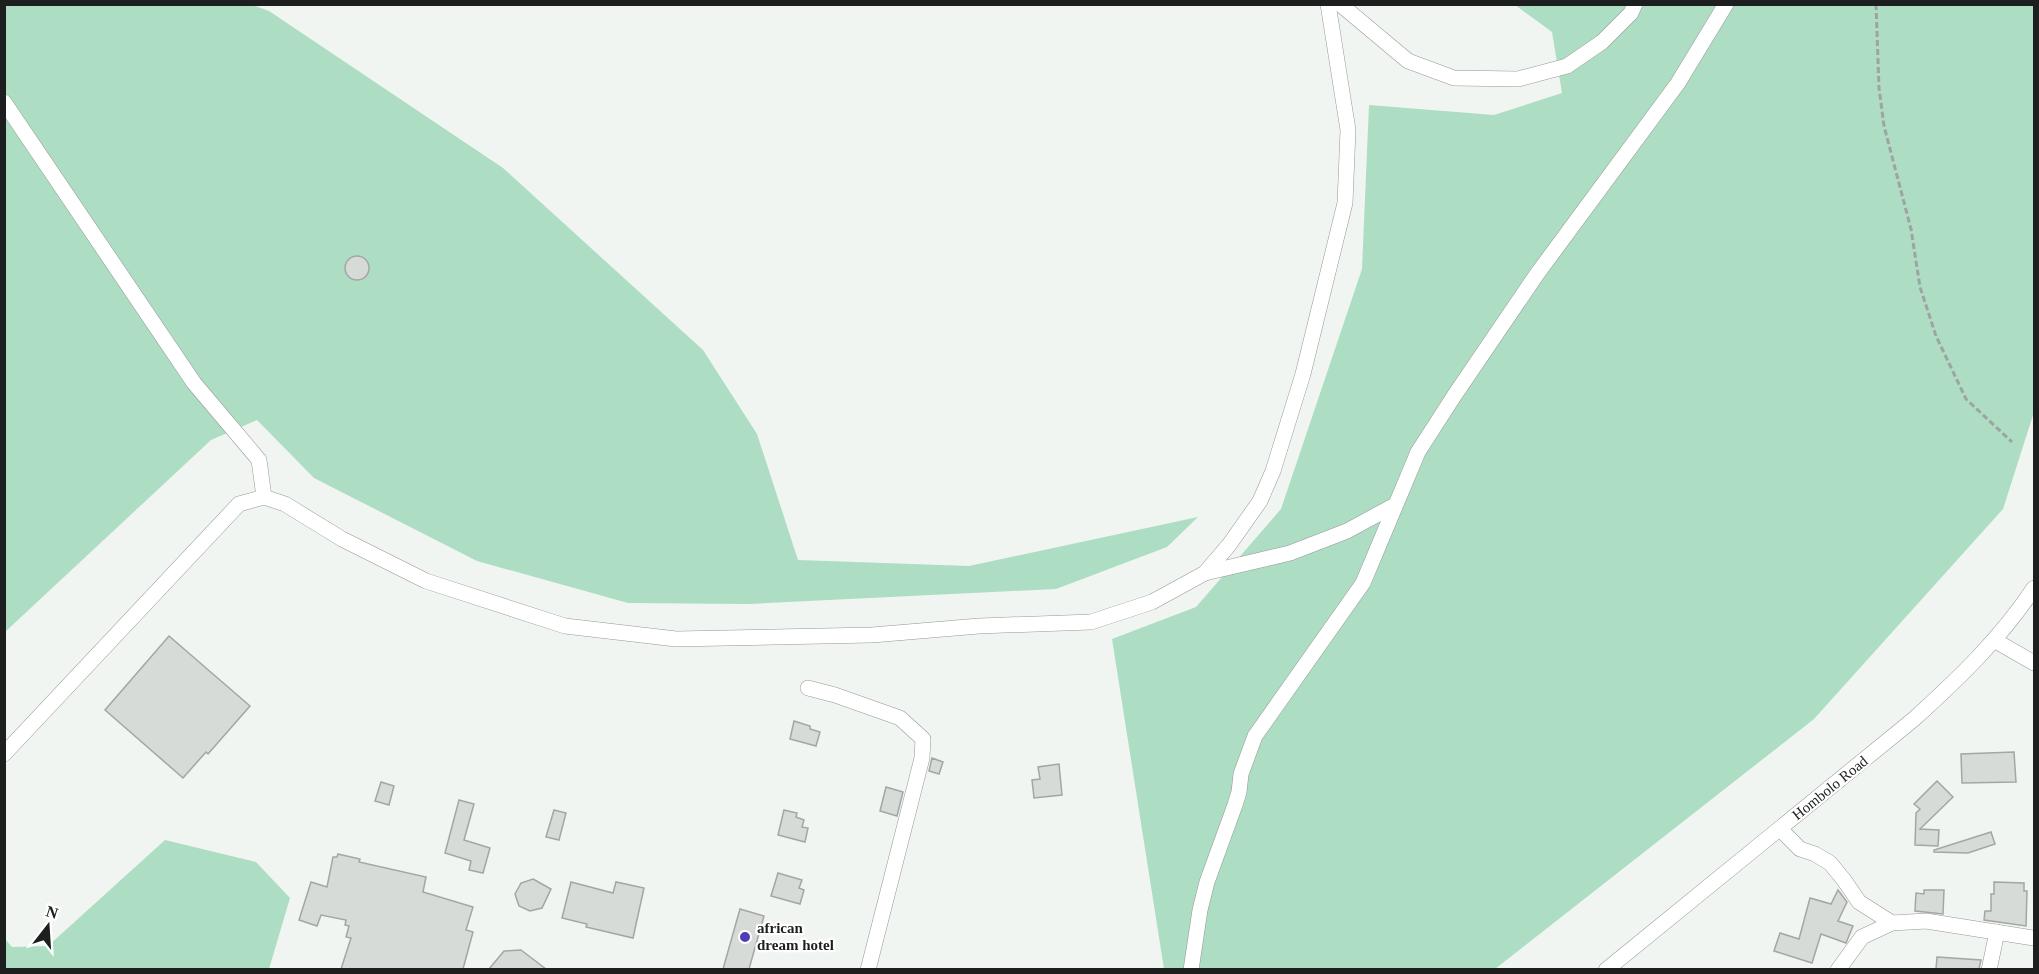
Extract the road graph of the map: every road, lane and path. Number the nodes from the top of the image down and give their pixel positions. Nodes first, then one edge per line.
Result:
1 (1328, 4) edge
2 (1340, 4) edge
3 (1635, 4) edge
4 (1726, 4) edge
5 (1876, 4) edge
6 (4, 102) edge
7 (2012, 442) dead end
8 (264, 497) junction
9 (1395, 505) junction
10 (1204, 573) junction
11 (2034, 588) edge
12 (1994, 640) junction
13 (2034, 663) edge
14 (808, 688) dead end
15 (4, 754) edge
16 (1780, 829) junction
17 (1892, 923) junction
18 (1997, 932) junction
19 (2034, 938) edge
20 (868, 969) edge
21 (1191, 969) edge
22 (1606, 969) edge
23 (1838, 969) edge
24 (1989, 969) edge

1 - 10 street
2 - 3 street
4 - 9 street
5 - 7 path
6 - 8 street
8 - 10 street
8 - 15 street
9 - 10 street
9 - 21 street
11 - 12 street, Hombolo Road
12 - 13 street
12 - 16 street, Hombolo Road
14 - 20 street
16 - 17 street
16 - 22 street, Hombolo Road
17 - 18 street
17 - 23 street
18 - 19 street
18 - 24 street

